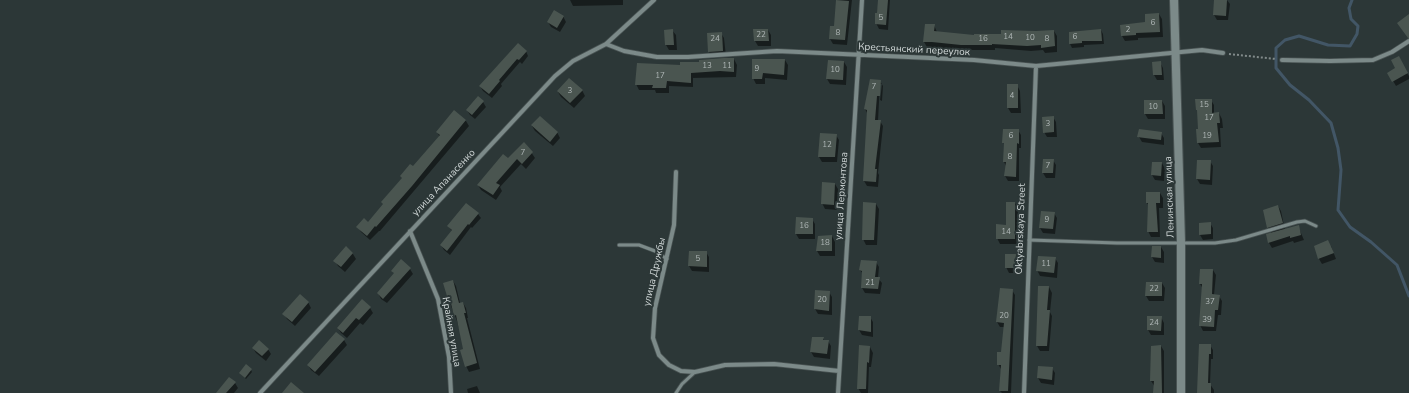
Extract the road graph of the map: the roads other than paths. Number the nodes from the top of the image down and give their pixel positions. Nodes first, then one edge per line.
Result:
1 (654, 0) edge
2 (862, 0) edge
3 (1174, 0) edge
4 (1409, 41) edge
5 (606, 44) junction
6 (1175, 53) junction
7 (1223, 53) road end
8 (859, 55) junction
9 (1282, 60) road end
10 (1036, 66) junction
11 (676, 172) dead end
12 (1316, 226) dead end
13 (410, 231) junction
14 (1029, 240) junction
15 (1181, 242) junction
16 (619, 245) dead end
17 (667, 259) junction
18 (839, 371) junction
19 (695, 372) junction
20 (260, 393) edge
21 (451, 393) edge
22 (676, 393) edge
23 (838, 393) edge
24 (1024, 393) edge
25 (1181, 393) edge

1 - 5 street, улица Апанасенко
2 - 8 street, улица Лермонтова
3 - 6 street, Ленинская улица
4 - 9 street
5 - 8 street, Крестьянский переулок
5 - 13 street, улица Апанасенко
6 - 7 street, Крестьянский переулок
6 - 10 street, Крестьянский переулок
6 - 15 street, Ленинская улица
8 - 10 street, Крестьянский переулок
8 - 18 street, улица Лермонтова
10 - 14 street, Oktyabrskaya Street
11 - 17 street, улица Дружбы
12 - 15 lane
13 - 20 street, улица Апанасенко
13 - 21 street, Крайняя улица
14 - 15 lane
14 - 24 street, Oktyabrskaya Street
15 - 25 street, Ленинская улица
16 - 17 lane
17 - 19 street, улица Дружбы
18 - 19 street, улица Дружбы
18 - 23 street, улица Лермонтова
19 - 22 lane

